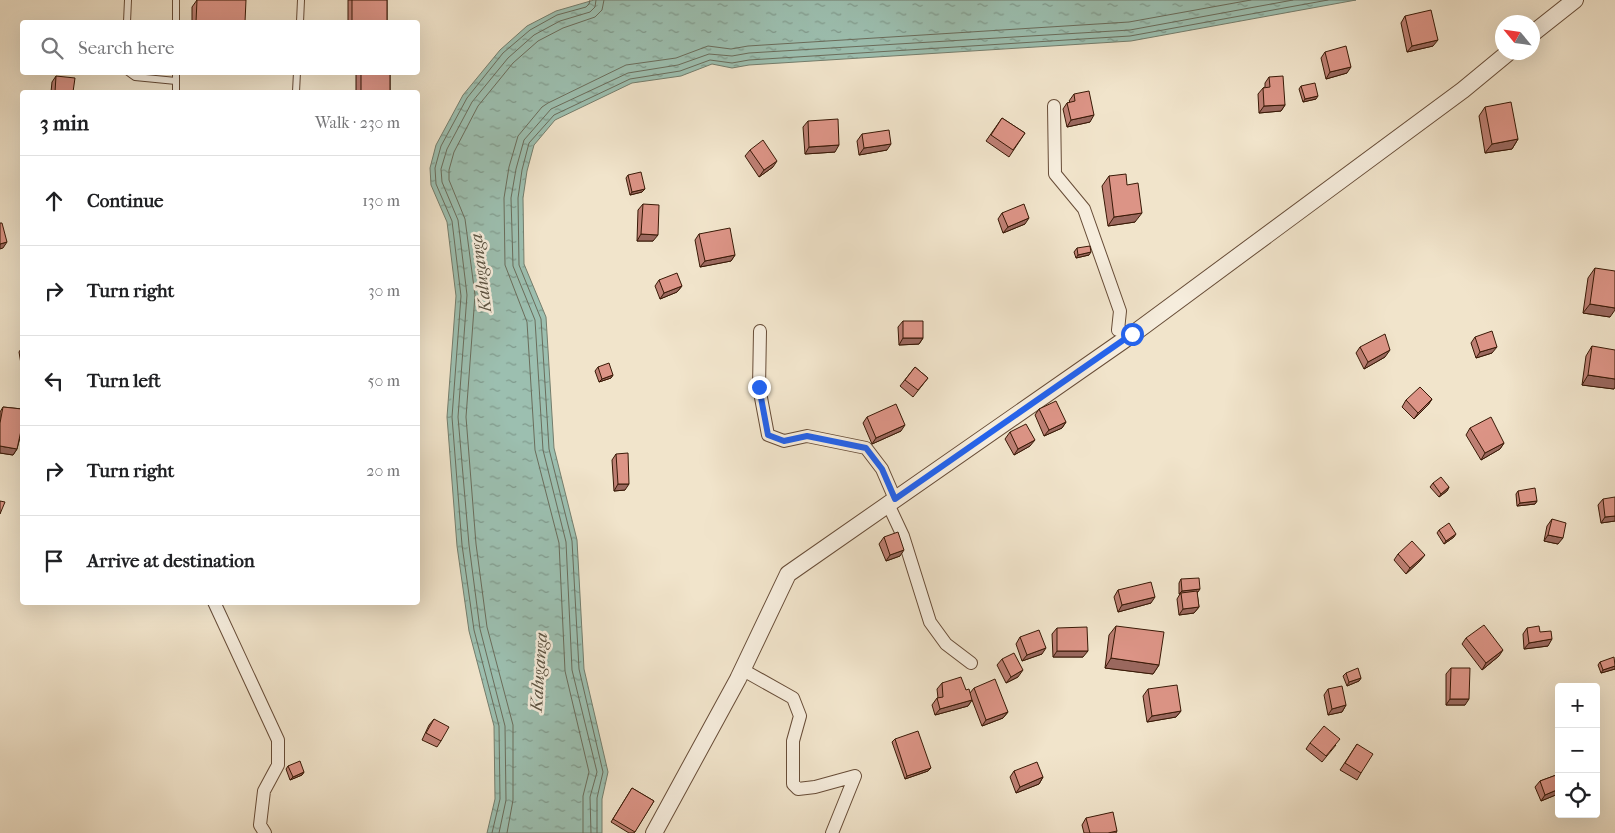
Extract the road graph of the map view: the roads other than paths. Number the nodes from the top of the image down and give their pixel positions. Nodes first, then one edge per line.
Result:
1 (128, 0) edge
2 (176, 0) edge
3 (301, 0) edge
4 (1575, 0) edge
5 (127, 20) edge
6 (176, 20) edge
7 (300, 20) edge
8 (1540, 28) edge
9 (1500, 60) edge
10 (132, 75) edge
11 (176, 75) edge
12 (297, 75) edge
13 (176, 81) junction
14 (176, 90) edge
15 (296, 90) edge
16 (1054, 106) dead end
17 (760, 331) dead end
18 (1132, 334) junction
19 (892, 502) junction
20 (215, 605) edge
21 (971, 663) dead end
22 (743, 670) junction
23 (265, 833) edge
24 (654, 833) edge
25 (832, 833) edge

1 - 5 lane
2 - 6 lane
3 - 7 lane
4 - 8 street
9 - 18 street
10 - 13 lane
11 - 13 lane
12 - 15 lane
13 - 14 lane
16 - 18 street
17 - 19 street
18 - 19 street
19 - 21 street
19 - 22 street
20 - 23 street
22 - 24 street
22 - 25 street

